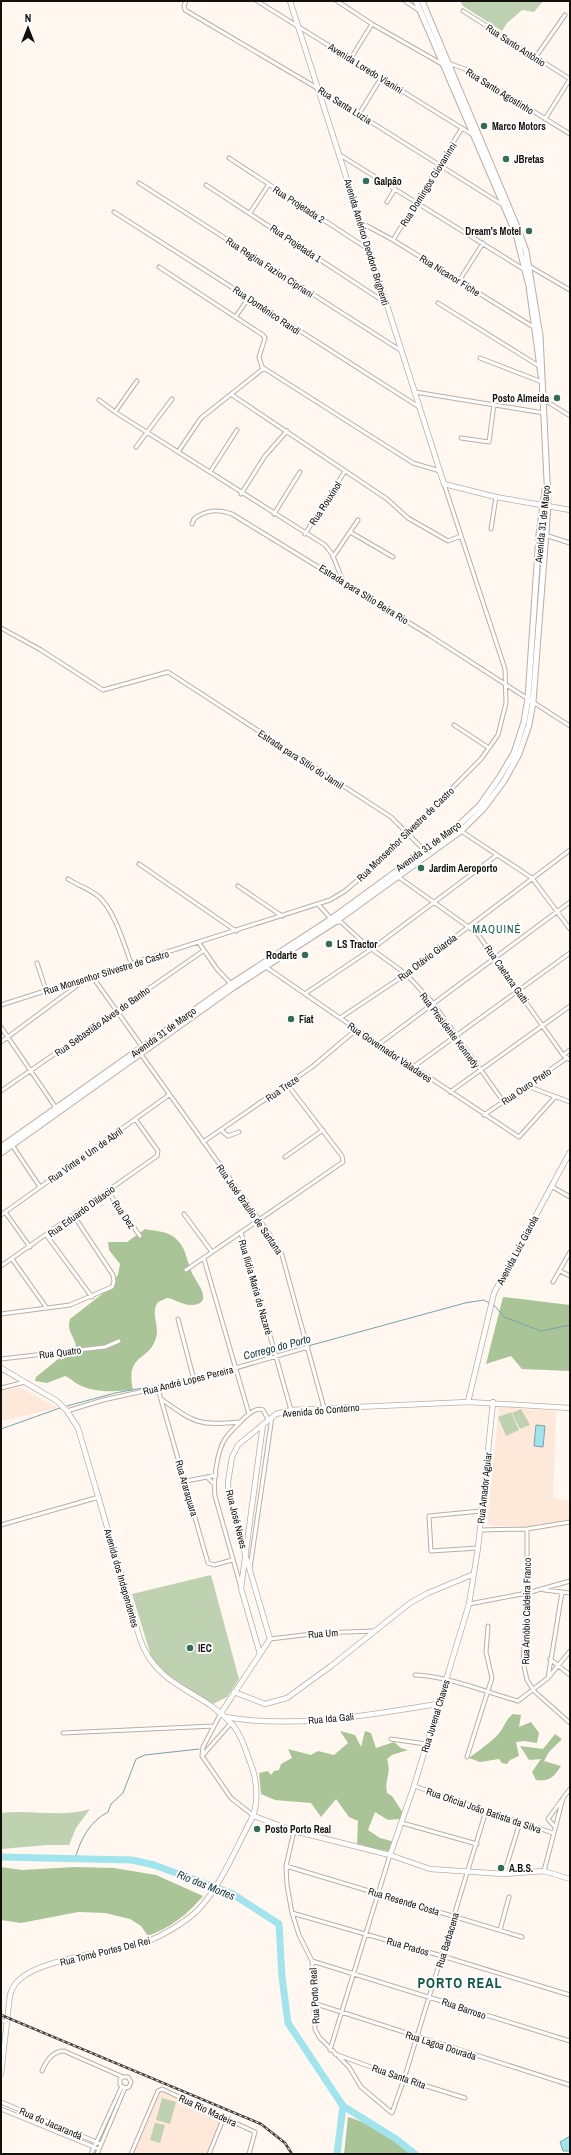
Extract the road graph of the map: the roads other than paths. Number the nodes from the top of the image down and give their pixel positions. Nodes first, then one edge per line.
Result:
1 (257, 1) edge
2 (290, 1) edge
3 (337, 1) edge
4 (405, 1) edge
5 (416, 1) edge
6 (422, 1) edge
7 (185, 2) edge
8 (344, 3) edge
9 (420, 11) junction
10 (463, 11) dead end
11 (565, 15) dead end
12 (372, 24) junction
13 (298, 27) junction
14 (351, 58) junction
15 (535, 58) junction
16 (446, 64) junction
17 (381, 78) junction
18 (570, 79) edge
19 (317, 88) junction
20 (359, 114) junction
21 (546, 119) junction
22 (462, 128) junction
23 (570, 134) edge
24 (476, 135) junction
25 (340, 155) junction
26 (229, 158) dead end
27 (440, 164) junction
28 (139, 183) dead end
29 (269, 184) junction
30 (206, 185) dead end
31 (396, 189) junction
32 (387, 202) dead end
33 (417, 202) junction
34 (506, 205) junction
35 (114, 212) dead end
36 (250, 213) junction
37 (360, 222) junction
38 (393, 240) junction
39 (483, 243) junction
40 (369, 249) junction
41 (529, 266) junction
42 (159, 267) dead end
43 (526, 271) junction
44 (459, 281) junction
45 (570, 290) edge
46 (248, 299) junction
47 (386, 303) junction
48 (438, 303) dead end
49 (236, 316) junction
50 (537, 328) junction
51 (400, 350) junction
52 (480, 358) dead end
53 (539, 366) junction
54 (264, 368) junction
55 (137, 381) dead end
56 (542, 382) junction
57 (415, 392) junction
58 (232, 395) junction
59 (543, 398) junction
60 (172, 399) dead end
61 (100, 400) dead end
62 (494, 404) junction
63 (420, 407) junction
64 (115, 412) junction
65 (544, 413) junction
66 (570, 416) edge
67 (237, 430) dead end
68 (287, 431) junction
69 (147, 433) junction
70 (460, 438) dead end
71 (136, 447) dead end
72 (178, 452) junction
73 (345, 471) junction
74 (440, 471) junction
75 (210, 472) junction
76 (300, 472) dead end
77 (444, 484) junction
78 (241, 494) junction
79 (496, 497) junction
80 (545, 506) junction
81 (570, 510) edge
82 (274, 514) junction
83 (358, 520) dead end
84 (192, 524) dead end
85 (491, 529) dead end
86 (350, 532) junction
87 (304, 534) junction
88 (545, 535) junction
89 (461, 536) junction
90 (570, 543) edge
91 (333, 557) junction
92 (393, 557) dead end
93 (343, 582) junction
94 (536, 627) junction
95 (1, 628) edge
96 (506, 684) junction
97 (528, 698) junction
98 (533, 702) junction
99 (454, 725) dead end
100 (570, 726) edge
101 (489, 748) junction
102 (517, 753) junction
103 (459, 829) junction
104 (408, 833) junction
105 (570, 850) edge
106 (426, 852) junction
107 (497, 855) junction
108 (139, 864) dead end
109 (395, 873) junction
110 (532, 878) junction
111 (68, 879) dead end
112 (238, 886) dead end
113 (570, 902) edge
114 (434, 903) junction
115 (318, 904) junction
116 (557, 911) junction
117 (282, 916) junction
118 (333, 920) junction
119 (467, 927) junction
120 (570, 929) edge
121 (236, 931) junction
122 (199, 943) junction
123 (373, 948) junction
124 (203, 952) junction
125 (570, 953) edge
126 (495, 957) junction
127 (37, 963) dead end
128 (131, 963) junction
129 (265, 966) junction
130 (406, 974) junction
131 (92, 976) junction
132 (87, 977) junction
133 (232, 985) junction
134 (46, 990) junction
135 (520, 991) junction
136 (306, 993) junction
137 (433, 1003) junction
138 (1, 1005) edge
139 (570, 1006) edge
140 (116, 1010) junction
141 (340, 1018) junction
142 (542, 1026) junction
143 (1, 1027) edge
144 (357, 1029) junction
145 (456, 1035) junction
146 (8, 1037) junction
147 (1, 1042) edge
148 (379, 1044) junction
149 (141, 1050) junction
150 (570, 1050) edge
151 (562, 1055) junction
152 (568, 1059) edge
153 (413, 1067) junction
154 (30, 1071) junction
155 (481, 1071) junction
156 (287, 1084) junction
157 (527, 1086) junction
158 (1, 1091) edge
159 (450, 1092) junction
160 (169, 1095) junction
161 (555, 1097) junction
162 (503, 1101) junction
163 (570, 1102) edge
164 (57, 1110) junction
165 (484, 1115) junction
166 (136, 1120) junction
167 (221, 1130) junction
168 (323, 1130) junction
169 (239, 1132) dead end
170 (203, 1142) junction
171 (12, 1145) junction
172 (1, 1147) edge
173 (570, 1152) edge
174 (1, 1153) edge
175 (285, 1157) dead end
176 (568, 1162) edge
177 (551, 1186) junction
178 (40, 1187) junction
179 (108, 1192) junction
180 (570, 1197) edge
181 (5, 1212) junction
182 (184, 1214) dead end
183 (1, 1215) edge
184 (74, 1216) junction
185 (259, 1220) junction
186 (241, 1233) junction
187 (47, 1236) junction
188 (140, 1236) dead end
189 (30, 1247) junction
190 (212, 1252) junction
191 (570, 1252) edge
192 (12, 1258) junction
193 (204, 1259) junction
194 (1, 1266) edge
195 (186, 1270) dead end
196 (560, 1271) junction
197 (570, 1276) edge
198 (553, 1282) dead end
199 (92, 1297) junction
200 (46, 1308) junction
201 (1, 1314) edge
202 (178, 1319) dead end
203 (119, 1341) dead end
204 (308, 1346) junction
205 (275, 1355) junction
206 (1, 1359) edge
207 (235, 1367) junction
208 (1, 1368) edge
209 (193, 1379) junction
210 (25, 1382) junction
211 (1, 1388) edge
212 (158, 1389) junction
213 (161, 1399) junction
214 (468, 1402) junction
215 (492, 1402) junction
216 (324, 1408) junction
217 (570, 1408) edge
218 (291, 1410) junction
219 (67, 1411) junction
220 (249, 1414) junction
221 (270, 1418) junction
222 (241, 1422) junction
223 (263, 1424) junction
224 (216, 1475) junction
225 (207, 1477) junction
226 (186, 1481) junction
227 (214, 1484) junction
228 (99, 1497) junction
229 (481, 1511) junction
230 (570, 1522) edge
231 (1, 1525) edge
232 (527, 1529) junction
233 (480, 1530) junction
234 (478, 1548) junction
235 (246, 1556) junction
236 (232, 1560) junction
237 (250, 1570) junction
238 (474, 1574) junction
239 (570, 1581) edge
240 (241, 1588) junction
241 (541, 1589) junction
242 (562, 1592) junction
243 (527, 1593) junction
244 (570, 1593) edge
245 (469, 1604) junction
246 (488, 1626) dead end
247 (377, 1631) junction
248 (270, 1639) junction
249 (570, 1651) edge
250 (260, 1654) junction
251 (550, 1659) junction
252 (559, 1666) junction
253 (415, 1675) dead end
254 (570, 1675) edge
255 (548, 1678) junction
256 (446, 1680) junction
257 (534, 1689) junction
258 (234, 1692) junction
259 (488, 1692) junction
260 (438, 1704) junction
261 (223, 1715) junction
262 (569, 1721) edge
263 (230, 1722) junction
264 (214, 1726) junction
265 (63, 1733) dead end
266 (391, 1739) dead end
267 (426, 1744) junction
268 (202, 1756) junction
269 (466, 1757) dead end
270 (414, 1786) junction
271 (570, 1788) edge
272 (563, 1798) junction
273 (486, 1812) junction
274 (254, 1816) junction
275 (520, 1822) junction
276 (402, 1823) junction
277 (555, 1827) junction
278 (294, 1831) junction
279 (553, 1833) junction
280 (477, 1844) junction
281 (390, 1856) junction
282 (286, 1866) junction
283 (544, 1871) junction
284 (468, 1872) junction
285 (504, 1874) junction
286 (570, 1879) edge
287 (379, 1894) junction
288 (509, 1897) dead end
289 (292, 1913) junction
290 (455, 1916) junction
291 (500, 1930) junction
292 (366, 1934) junction
293 (522, 1937) dead end
294 (442, 1956) junction
295 (312, 1961) junction
296 (354, 1973) junction
297 (570, 1995) edge
298 (430, 1996) junction
299 (313, 2003) junction
300 (342, 2012) junction
301 (3, 2021) edge
302 (417, 2037) junction
303 (570, 2041) edge
304 (330, 2050) junction
305 (333, 2053) junction
306 (2, 2054) edge
307 (42, 2071) dead end
308 (1, 2074) edge
309 (123, 2077) junction
310 (404, 2079) junction
311 (570, 2085) edge
312 (123, 2087) junction
313 (465, 2098) dead end
314 (1, 2102) edge
315 (1, 2109) edge
316 (392, 2113) joint
317 (224, 2117) junction
318 (39, 2119) junction
319 (37, 2124) junction
320 (61, 2128) junction
321 (59, 2132) junction
322 (96, 2142) junction
323 (101, 2144) junction
324 (94, 2147) junction
325 (99, 2149) junction
326 (91, 2154) edge
327 (97, 2154) edge
328 (131, 2154) edge
329 (209, 2154) edge
330 (249, 2154) edge

1 - 13 street, Avenida Loredo Vianini
2 - 13 street, Avenida Américo Deodoro Brighenti
3 - 8 street, Rua Santo Agostinho
4 - 9 street
5 - 9 main road
6 - 16 main road
7 - 19 street, Rua Santa Luzia
8 - 12 street, Rua Santo Agostinho
9 - 16 main road
10 - 15 street, Rua Santo Antônio
11 - 15 street
12 - 14 street
12 - 16 street, Rua Santo Agostinho
13 - 14 street, Avenida Loredo Vianini
13 - 19 street, Avenida Américo Deodoro Brighenti
14 - 17 street, Avenida Loredo Vianini
15 - 18 street, Rua Santo Antônio
16 - 21 street, Rua Santo Agostinho
16 - 24 main road
17 - 20 street
17 - 22 street, Avenida Loredo Vianini
18 - 21 street
19 - 20 street, Rua Santa Luzia
19 - 25 street, Avenida Américo Deodoro Brighenti
20 - 27 street, Rua Santa Luzia
21 - 23 street, Rua Santo Agostinho
22 - 24 street, Avenida Loredo Vianini
22 - 27 street, Rua Domingos Giovaninni
24 - 34 main road
25 - 31 street
25 - 37 street, Avenida Américo Deodoro Brighenti
26 - 29 street, Rua Projetada 2
27 - 33 street, Rua Domingos Giovaninni
27 - 34 street, Rua Santa Luzia
28 - 51 street, Rua Regina Fazion Cipriani
29 - 36 street
29 - 40 street, Rua Projetada 2
30 - 36 street, Rua Projetada 1
31 - 32 street
31 - 33 street
33 - 38 street, Rua Domingos Giovaninni
33 - 39 street
34 - 41 main road
34 - 43 main road
35 - 46 street, Rua Domênico Randi
36 - 47 street, Rua Projetada 1
37 - 38 street, Rua Nicanor Fiche
37 - 40 street, Avenida Américo Deodoro Brighenti
38 - 44 street, Rua Nicanor Fiche
39 - 43 street
39 - 44 street
40 - 47 street, Avenida Américo Deodoro Brighenti
41 - 45 street
41 - 50 main road
42 - 49 street
43 - 50 main road
44 - 50 street, Rua Nicanor Fiche
46 - 49 street
46 - 63 street, Rua Domênico Randi
47 - 51 street, Avenida Américo Deodoro Brighenti
48 - 53 street
49 - 54 street
50 - 53 main road
50 - 56 main road
51 - 57 street, Avenida Américo Deodoro Brighenti
52 - 56 street
53 - 56 main road
54 - 58 street
54 - 74 street
55 - 64 street
56 - 59 main road, Avenida 31 de Março
57 - 62 street
57 - 63 street, Avenida Américo Deodoro Brighenti
58 - 68 street
58 - 72 street
59 - 65 main road, Avenida 31 de Março
59 - 66 street
60 - 69 street
61 - 64 street
62 - 65 street
62 - 70 street
63 - 74 street, Avenida Américo Deodoro Brighenti
64 - 69 street
65 - 80 main road, Avenida 31 de Março
67 - 75 street
68 - 73 street
68 - 78 street
69 - 71 street
69 - 72 street
72 - 75 street
73 - 87 street, Rua Rouxinol
73 - 89 street
74 - 77 street, Avenida Américo Deodoro Brighenti
75 - 78 street
76 - 82 street
77 - 79 street
77 - 89 street, Rua Monsenhor Silvestre de Castro
78 - 82 street
79 - 80 street
79 - 85 street
80 - 81 street
80 - 88 main road, Avenida 31 de Março
80 - 94 main road, Avenida 31 de Março
82 - 87 street
83 - 86 street
84 - 93 street, Estrada para Sítio Beira Rio
86 - 91 street
86 - 92 street
87 - 91 street
88 - 90 street
88 - 94 main road, Avenida 31 de Março
89 - 96 street, Rua Monsenhor Silvestre de Castro
91 - 93 street
93 - 96 street, Estrada para Sítio Beira Rio
94 - 97 main road, Avenida 31 de Março
94 - 98 main road, Avenida 31 de Março
95 - 104 street, Estrada para Sítio do Jamil
96 - 97 street, Estrada para Sítio Beira Rio
96 - 101 street, Rua Monsenhor Silvestre de Castro
97 - 98 street, Estrada para Sítio Beira Rio
97 - 102 main road, Avenida 31 de Março
98 - 100 street, Estrada para Sítio Beira Rio
98 - 102 main road, Avenida 31 de Março
99 - 101 street
101 - 104 street, Rua Monsenhor Silvestre de Castro
102 - 103 main road, Avenida 31 de Março
103 - 106 main road, Avenida 31 de Março
103 - 107 street
104 - 106 street, Estrada para Sítio do Jamil
104 - 115 street, Rua Monsenhor Silvestre de Castro
105 - 110 street, Rua Otávio Giarola
106 - 109 main road, Avenida 31 de Março
107 - 110 street
107 - 114 street
108 - 121 street
109 - 114 street, Rua Caetana Gatti
109 - 118 main road, Avenida 31 de Março
110 - 116 street
110 - 119 street, Rua Otávio Giarola
111 - 128 street
112 - 117 street
113 - 116 street
114 - 119 street, Rua Caetana Gatti
114 - 123 street
115 - 117 street, Rua Monsenhor Silvestre de Castro
115 - 118 street, Rua Presidente Kennedy
116 - 120 street
116 - 126 street
117 - 121 street, Rua Monsenhor Silvestre de Castro
118 - 123 street, Rua Presidente Kennedy
118 - 129 main road, Avenida 31 de Março
119 - 126 street, Rua Caetana Gatti
119 - 130 street, Rua Otávio Giarola
121 - 122 street, Rua Monsenhor Silvestre de Castro
122 - 124 street
122 - 128 street, Rua Monsenhor Silvestre de Castro
123 - 130 street, Rua Presidente Kennedy
123 - 136 street
124 - 133 street
124 - 140 street, Rua Sebastião Alves do Banho
125 - 135 street
126 - 135 street, Rua Caetana Gatti
126 - 137 street
127 - 134 street
128 - 131 street, Rua Monsenhor Silvestre de Castro
129 - 133 main road, Avenida 31 de Março
129 - 136 street, Rua Governador Valadares
130 - 137 street, Rua Presidente Kennedy
130 - 141 street, Rua Otávio Giarola
131 - 132 street, Rua Monsenhor Silvestre de Castro
131 - 140 street
132 - 134 street, Rua Monsenhor Silvestre de Castro
132 - 146 street
133 - 149 main road, Avenida 31 de Março
134 - 138 street, Rua Monsenhor Silvestre de Castro
135 - 142 street, Rua Caetana Gatti
135 - 145 street
136 - 141 street, Rua Governador Valadares
137 - 145 street, Rua Presidente Kennedy
137 - 148 street
139 - 142 street
140 - 149 street
140 - 154 street, Rua Sebastião Alves do Banho
141 - 144 street, Rua Governador Valadares
142 - 151 street, Rua Caetana Gatti
142 - 155 street
143 - 146 street
144 - 148 street, Rua Governador Valadares
144 - 156 street, Rua Treze
145 - 153 street
145 - 155 street, Rua Presidente Kennedy
146 - 147 street
146 - 154 street
148 - 153 street, Rua Governador Valadares
149 - 160 street, Rua José Bráulio de Santana
149 - 164 main road, Avenida 31 de Março
150 - 151 street
151 - 152 street, Rua Caetana Gatti
152 - 157 street, Rua Ouro Preto
153 - 159 street, Rua Governador Valadares
154 - 158 street, Rua Sebastião Alves do Banho
154 - 164 street
155 - 159 street
155 - 162 street, Rua Presidente Kennedy
156 - 167 street, Rua Treze
156 - 168 street
157 - 161 street
157 - 162 street, Rua Ouro Preto
159 - 165 street, Rua Governador Valadares
160 - 166 street, Rua Vinte e Um de Abril
160 - 170 street, Rua José Bráulio de Santana
161 - 163 street
161 - 165 street, Rua Governador Valadares
162 - 165 street, Rua Ouro Preto
164 - 171 main road, Avenida 31 de Março
164 - 172 main road, Avenida 31 de Março
166 - 178 street, Rua Vinte e Um de Abril
166 - 179 street, Rua Eduardo Diláscio
167 - 169 street
167 - 170 street, Rua Treze
168 - 175 street
168 - 185 street
170 - 185 street, Rua José Bráulio de Santana
171 - 174 main road, Avenida 31 de Março
171 - 178 street
173 - 176 street, Avenida Luiz Giarola
176 - 177 street, Avenida Luiz Giarola
177 - 180 street
177 - 214 street, Avenida Luiz Giarola
178 - 181 street, Rua Vinte e Um de Abril
179 - 184 street, Rua Eduardo Diláscio
179 - 188 street, Rua Dez
181 - 183 street, Rua Vinte e Um de Abril
181 - 189 street
182 - 190 street
184 - 187 street, Rua Eduardo Diláscio
184 - 199 street
185 - 186 street
185 - 204 street, Rua José Bráulio de Santana
186 - 190 street
186 - 205 street, Rua Ilídia Maria de Nazaré
187 - 189 street, Rua Eduardo Diláscio
187 - 199 street
189 - 192 street, Rua Eduardo Diláscio
190 - 193 street
191 - 196 street
192 - 194 street, Rua Eduardo Diláscio
192 - 200 street
193 - 195 street
193 - 207 street
196 - 197 street
196 - 198 street
199 - 200 street
200 - 201 street
202 - 209 street
203 - 206 street, Rua Quatro
204 - 205 street, Rua André Lopes Pereira
204 - 216 street, Rua José Bráulio de Santana
205 - 207 street, Rua André Lopes Pereira
205 - 218 street, Rua Ilídia Maria de Nazaré
207 - 209 street, Rua André Lopes Pereira
207 - 220 street
208 - 210 street
209 - 212 street, Rua André Lopes Pereira
210 - 211 street
210 - 219 street
212 - 213 street, Rua Araraquara
212 - 219 street, Rua André Lopes Pereira
213 - 222 street
213 - 226 street, Rua Araraquara
214 - 215 street, Avenida do Contorno
214 - 216 street, Avenida do Contorno
215 - 217 street, Avenida do Contorno
215 - 229 street, Rua Amador Aguiar
216 - 218 street, Avenida do Contorno
218 - 221 street, Avenida do Contorno
219 - 228 street, Avenida dos Independentes
220 - 221 street
220 - 222 street
221 - 223 street, Avenida do Contorno
221 - 237 street
222 - 224 street
223 - 235 street
223 - 235 street, Rua José Neves
224 - 225 street
224 - 227 street
225 - 226 street
225 - 227 street
226 - 236 street, Rua Araraquara
227 - 236 street
228 - 231 street
228 - 261 street, Avenida dos Independentes
229 - 233 street, Rua Amador Aguiar
229 - 234 street
230 - 232 street
232 - 233 street
232 - 243 street, Rua Arnóbio Caldeira Franco
233 - 234 street, Rua Amador Aguiar
234 - 238 street, Rua Amador Aguiar
235 - 237 street
235 - 240 street
236 - 240 street
237 - 248 street
238 - 245 street, Rua Juvenal Chaves
238 - 247 street
239 - 241 street
240 - 250 street
241 - 242 street
241 - 243 street
242 - 244 street
242 - 251 street
243 - 245 street
243 - 257 street, Rua Arnóbio Caldeira Franco
245 - 256 street, Rua Juvenal Chaves
246 - 259 street
247 - 248 street, Rua Um
247 - 258 street
248 - 250 street
249 - 252 street
250 - 258 street
251 - 252 street
251 - 255 street
252 - 254 street
252 - 255 street
253 - 256 street
255 - 257 street
256 - 259 street
256 - 260 street, Rua Juvenal Chaves
257 - 259 street
257 - 262 street, Rua Arnóbio Caldeira Franco
258 - 261 street
259 - 269 street
260 - 261 street, Rua Ida Gali
260 - 267 street, Rua Juvenal Chaves
261 - 263 street, Avenida dos Independentes
261 - 264 street
263 - 268 street
263 - 274 street, Avenida dos Independentes
264 - 265 street
264 - 268 street
266 - 267 street
267 - 270 street, Rua Juvenal Chaves
268 - 274 street
270 - 273 street, Rua Oficial João Batista da Silva
270 - 276 street, Rua Juvenal Chaves
271 - 272 street
272 - 277 street
272 - 277 street
273 - 275 street, Rua Oficial João Batista da Silva
273 - 280 street, Rua Barbacena
274 - 278 street
274 - 301 street, Rua Tomé Portes Del Rei
275 - 279 street, Rua Oficial João Batista da Silva
275 - 285 street
276 - 280 street
276 - 281 street, Rua Juvenal Chaves
277 - 279 street
278 - 281 street
278 - 282 street, Rua Porto Real
279 - 283 street
280 - 284 street, Rua Barbacena
281 - 284 street
281 - 287 street
282 - 287 street, Rua Resende Costa
282 - 289 street, Rua Porto Real
283 - 285 street
283 - 286 street
284 - 285 street
284 - 290 street, Rua Barbacena
287 - 290 street, Rua Resende Costa
287 - 292 street
288 - 291 street
289 - 292 street, Rua Prados
289 - 295 street, Rua Porto Real
290 - 291 street, Rua Resende Costa
290 - 294 street, Rua Barbacena
291 - 293 street, Rua Resende Costa
292 - 294 street, Rua Prados
292 - 296 street
294 - 297 street, Rua Prados
294 - 298 street, Rua Barbacena
295 - 296 street, Rua Barroso
295 - 299 street, Rua Porto Real
296 - 298 street, Rua Barroso
296 - 300 street
298 - 302 street, Rua Barbacena
298 - 303 street, Rua Barroso
299 - 300 street, Rua Lagoa Dourada
299 - 304 street, Rua Porto Real
300 - 302 street, Rua Lagoa Dourada
300 - 304 street
301 - 306 street, Rua Tomé Portes Del Rei
302 - 310 street, Rua Barbacena
302 - 311 street, Rua Lagoa Dourada
304 - 305 street, Rua Porto Real
305 - 310 street, Rua Santa Rita
305 - 316 street, Rua Porto Real
306 - 308 street, Rua Tomé Portes Del Rei
307 - 309 street
309 - 312 street
309 - 312 street
310 - 313 street, Rua Santa Rita
310 - 316 street, Rua Barbacena
312 - 322 street
312 - 323 street
314 - 318 street, Rua do Jacarandá
315 - 319 street, Rua do Jacarandá
317 - 328 street, Rua Rio Madeira
317 - 329 street
317 - 330 street, Rua Rio Madeira
318 - 319 street
318 - 320 street, Rua do Jacarandá
319 - 321 street, Rua do Jacarandá
320 - 321 street
320 - 322 street, Rua do Jacarandá
321 - 324 street, Rua do Jacarandá
322 - 323 street, Rua do Jacarandá
322 - 324 street
323 - 325 street
324 - 325 street, Rua do Jacarandá
324 - 326 street
325 - 327 street

